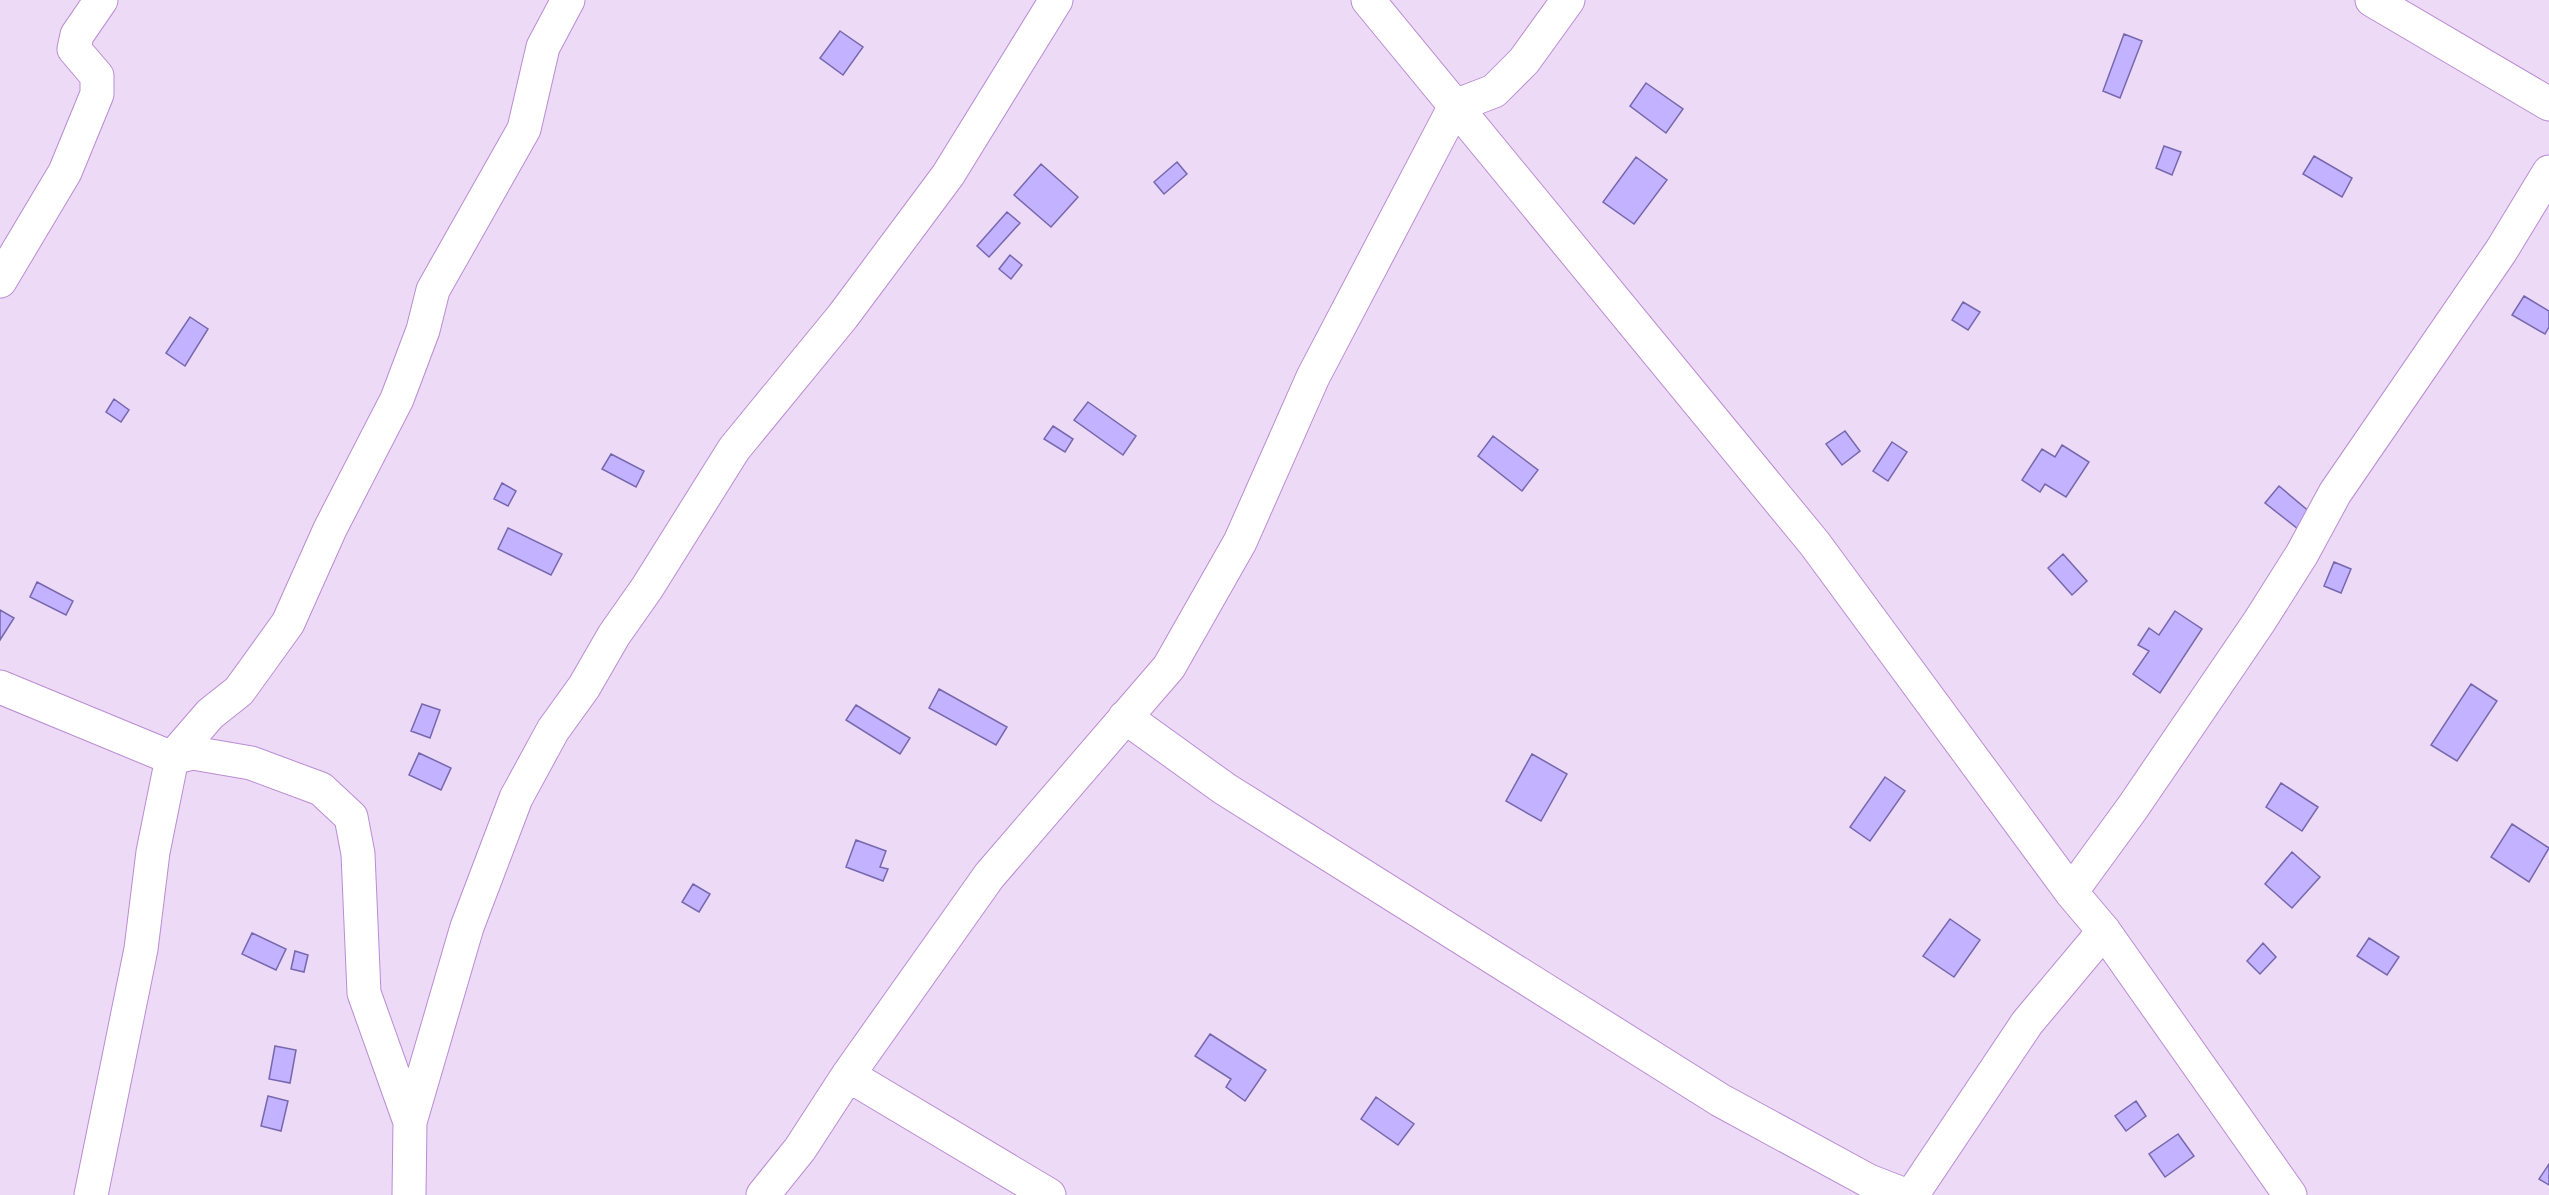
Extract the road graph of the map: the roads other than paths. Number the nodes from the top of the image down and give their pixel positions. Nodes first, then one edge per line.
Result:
1 (101, 0) edge
2 (568, 0) edge
3 (1056, 0) edge
4 (1368, 0) edge
5 (1568, 0) edge
6 (2372, 0) edge
7 (2549, 104) edge
8 (1455, 106) junction
9 (2549, 172) edge
10 (0, 281) edge
11 (0, 687) edge
12 (1125, 717) junction
13 (172, 758) junction
14 (2071, 892) junction
15 (2104, 931) junction
16 (848, 1075) junction
17 (410, 1122) junction
18 (91, 1195) edge
19 (409, 1195) edge
20 (763, 1195) edge
21 (1049, 1195) edge
22 (1905, 1195) edge
23 (1912, 1195) edge
24 (2290, 1195) edge

1 - 10 street
2 - 13 street
3 - 17 street
4 - 8 street
5 - 8 street
6 - 7 street
8 - 12 street
8 - 14 street
9 - 14 street
11 - 13 street
12 - 16 street
12 - 22 street
13 - 17 street
13 - 18 street
14 - 15 street
15 - 23 street
15 - 24 street
16 - 20 street
16 - 21 street
17 - 19 street

